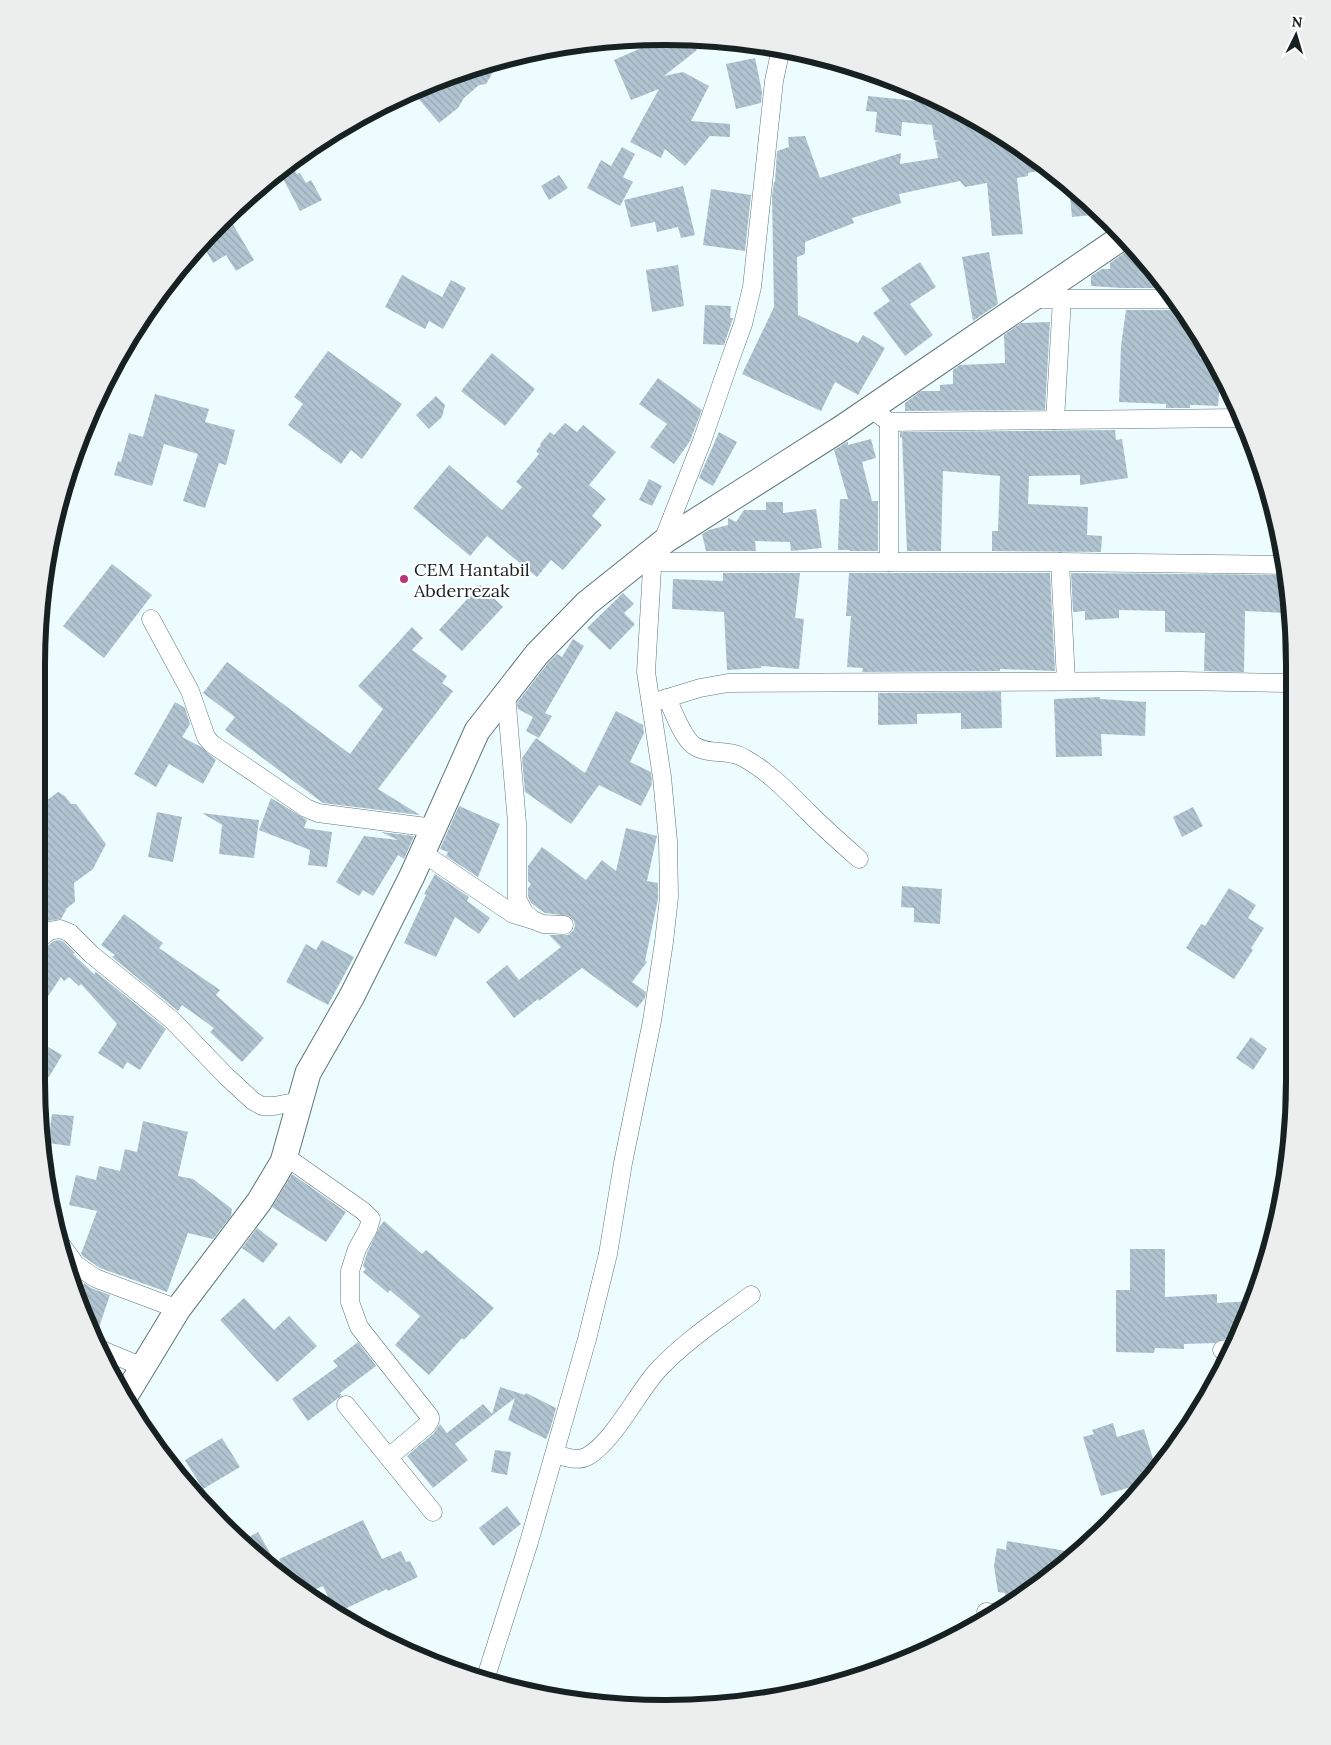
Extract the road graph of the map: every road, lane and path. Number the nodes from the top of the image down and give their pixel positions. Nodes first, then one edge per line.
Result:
1 (779, 56) edge
2 (1117, 241) edge
3 (1030, 299) junction
4 (1062, 299) junction
5 (1166, 299) edge
6 (880, 415) junction
7 (1234, 418) edge
8 (1055, 420) junction
9 (656, 552) junction
10 (889, 562) junction
11 (1060, 562) junction
12 (1278, 565) edge
13 (151, 619) dead end
14 (1066, 681) junction
15 (1286, 683) edge
16 (506, 694) junction
17 (659, 701) junction
18 (434, 828) junction
19 (423, 853) junction
20 (858, 859) dead end
21 (533, 920) junction
22 (564, 925) dead end
23 (45, 934) edge
24 (300, 1101) junction
25 (285, 1156) junction
26 (72, 1260) edge
27 (751, 1295) dead end
28 (178, 1309) junction
29 (108, 1353) edge
30 (142, 1367) junction
31 (128, 1391) edge
32 (346, 1405) dead end
33 (555, 1454) junction
34 (389, 1457) junction
35 (433, 1512) dead end
36 (487, 1673) edge

1 - 9 street
2 - 3 street
3 - 4 street
3 - 6 street
4 - 5 street
4 - 8 street
6 - 8 street
6 - 9 street
6 - 10 street
7 - 8 street
9 - 10 street
9 - 16 street
9 - 17 street
10 - 11 street
11 - 12 street
11 - 14 street
13 - 18 street
14 - 15 street
14 - 17 street
16 - 18 street
16 - 21 street
17 - 20 street
17 - 33 street
18 - 19 street
19 - 21 street
19 - 24 street
21 - 22 street
23 - 24 street
24 - 25 street
25 - 28 street
25 - 34 street
26 - 28 street
27 - 33 street
28 - 30 street
29 - 30 street
30 - 31 street
32 - 34 street
33 - 36 street
34 - 35 street

